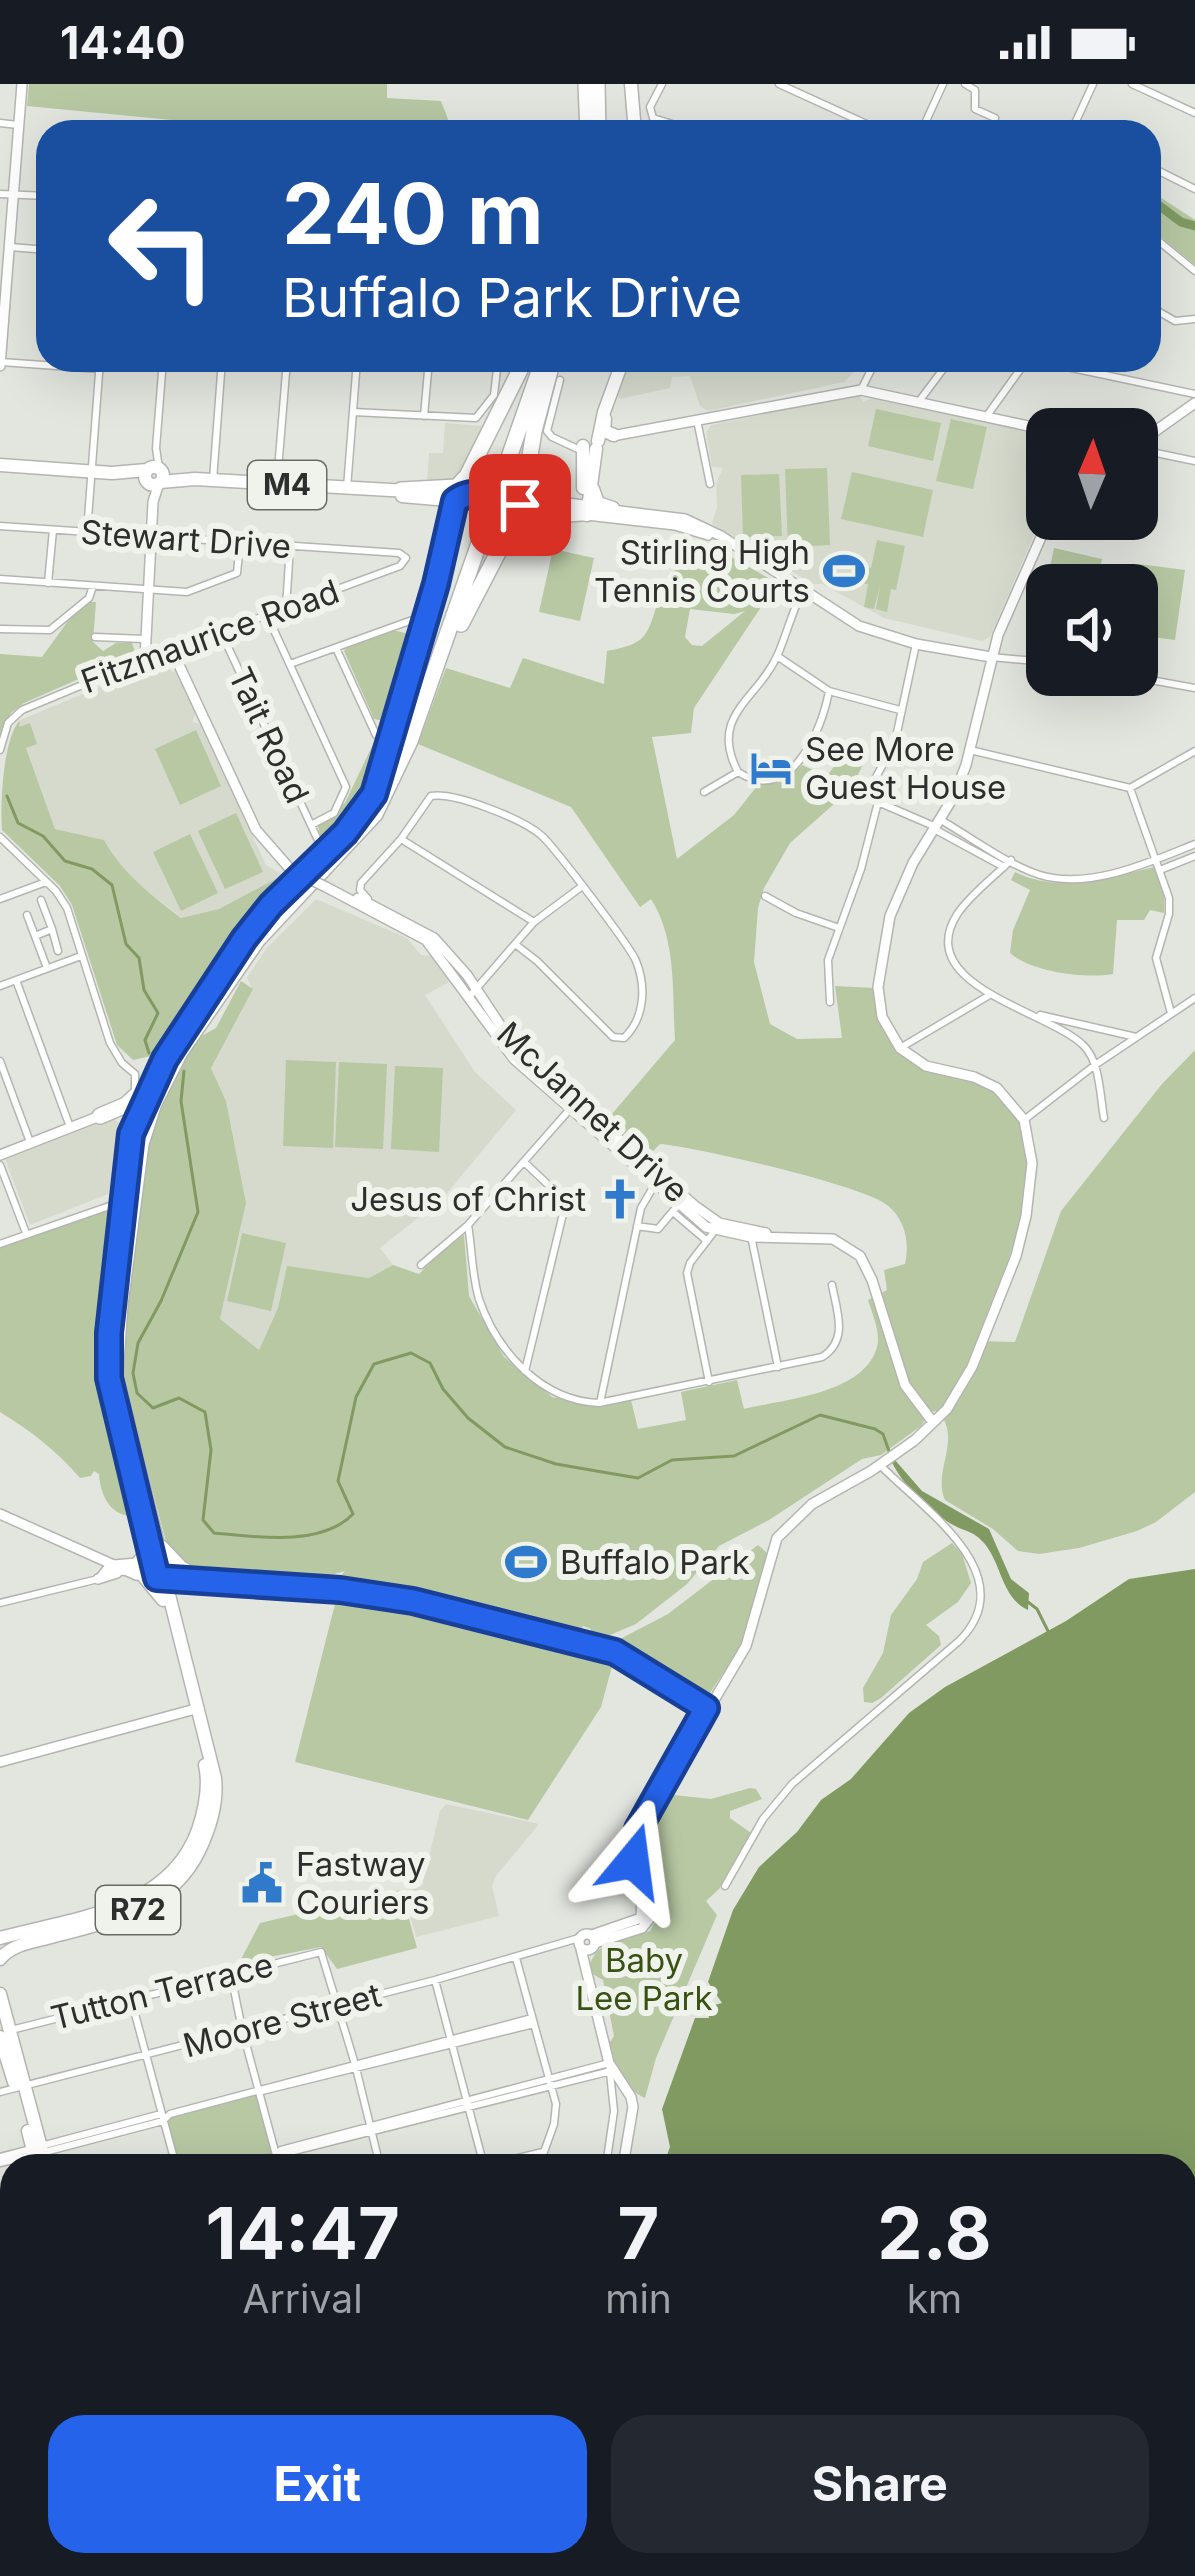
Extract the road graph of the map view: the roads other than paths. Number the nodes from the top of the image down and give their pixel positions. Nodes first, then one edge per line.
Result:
1 (22, 84) edge
2 (586, 84) edge
3 (597, 84) edge
4 (631, 84) edge
5 (662, 84) edge
6 (779, 84) edge
7 (943, 84) edge
8 (965, 84) edge
9 (1093, 84) edge
10 (1132, 84) edge
11 (1195, 113) edge
12 (995, 118) dead end
13 (588, 120) edge
14 (598, 120) edge
15 (634, 120) edge
16 (656, 120) edge
17 (847, 120) edge
18 (926, 120) edge
19 (1076, 120) edge
20 (0, 123) edge
21 (18, 124) junction
22 (1161, 172) edge
23 (1195, 189) edge
24 (13, 193) junction
25 (0, 194) edge
26 (36, 195) edge
27 (1161, 243) edge
28 (8, 247) junction
29 (36, 249) edge
30 (3, 261) edge
31 (1195, 271) edge
32 (1161, 313) edge
33 (1195, 319) edge
34 (1, 328) edge
35 (0, 364) edge
36 (36, 364) edge
37 (99, 372) edge
38 (162, 372) edge
39 (221, 372) edge
40 (286, 372) edge
41 (356, 372) edge
42 (427, 372) edge
43 (496, 372) edge
44 (522, 372) edge
45 (525, 372) edge
46 (539, 372) edge
47 (550, 372) edge
48 (616, 372) edge
49 (616, 372) edge
50 (870, 372) edge
51 (941, 372) edge
52 (1022, 372) edge
53 (1079, 372) edge
54 (560, 380) dead end
55 (861, 390) junction
56 (920, 400) junction
57 (1190, 400) edge
58 (353, 412) junction
59 (604, 412) junction
60 (986, 417) junction
61 (424, 418) junction
62 (697, 420) junction
63 (1026, 426) edge
64 (1158, 428) edge
65 (620, 435) junction
66 (565, 443) junction
67 (591, 448) junction
68 (1158, 452) edge
69 (1195, 461) edge
70 (0, 465) edge
71 (92, 472) junction
72 (467, 474) junction
73 (154, 475) junction
74 (213, 480) junction
75 (277, 484) junction
76 (710, 484) dead end
77 (347, 489) junction
78 (400, 490) junction
79 (380, 492) junction
80 (461, 500) junction
81 (522, 502) junction
82 (613, 508) junction
83 (584, 511) junction
84 (0, 526) edge
85 (53, 530) junction
86 (87, 532) junction
87 (507, 535) junction
88 (150, 536) junction
89 (1040, 540) edge
90 (240, 542) junction
91 (730, 544) junction
92 (290, 545) junction
93 (372, 552) joint
94 (0, 579) edge
95 (48, 583) junction
96 (92, 586) junction
97 (147, 589) junction
98 (802, 592) junction
99 (286, 608) junction
100 (267, 615) junction
101 (415, 619) dead end
102 (0, 628) edge
103 (221, 632) junction
104 (95, 637) dead end
105 (144, 640) junction
106 (916, 644) junction
107 (336, 648) junction
108 (172, 650) junction
109 (777, 656) junction
110 (991, 657) junction
111 (145, 658) junction
112 (1026, 660) edge
113 (290, 664) junction
114 (1158, 681) edge
115 (1195, 688) edge
116 (830, 691) junction
117 (900, 710) junction
118 (376, 735) dead end
119 (410, 742) junction
120 (970, 749) junction
121 (0, 750) edge
122 (1195, 751) edge
123 (738, 772) junction
124 (1130, 788) junction
125 (704, 792) dead end
126 (374, 794) junction
127 (878, 802) junction
128 (311, 825) junction
129 (938, 826) junction
130 (0, 837) edge
131 (317, 838) dead end
132 (400, 839) junction
133 (1195, 844) edge
134 (1195, 856) edge
135 (1011, 860) junction
136 (1156, 860) junction
137 (1004, 867) junction
138 (1160, 870) junction
139 (46, 882) junction
140 (326, 887) junction
141 (581, 887) junction
142 (764, 896) dead end
143 (0, 899) edge
144 (41, 900) dead end
145 (370, 906) junction
146 (27, 915) dead end
147 (534, 922) junction
148 (839, 928) junction
149 (52, 929) junction
150 (35, 936) junction
151 (515, 944) junction
152 (58, 951) dead end
153 (81, 956) junction
154 (47, 968) junction
155 (16, 980) junction
156 (0, 986) edge
157 (472, 993) junction
158 (988, 996) junction
159 (1195, 998) edge
160 (830, 1002) dead end
161 (1171, 1012) junction
162 (1031, 1013) junction
163 (1136, 1036) junction
164 (900, 1048) junction
165 (165, 1059) junction
166 (0, 1061) edge
167 (1095, 1065) junction
168 (573, 1105) junction
169 (100, 1116) junction
170 (1104, 1118) dead end
171 (1024, 1120) junction
172 (70, 1127) junction
173 (31, 1144) junction
174 (0, 1155) edge
175 (139, 1156) junction
176 (524, 1162) junction
177 (0, 1165) edge
178 (658, 1180) junction
179 (104, 1206) joint
180 (676, 1208) junction
181 (122, 1209) junction
182 (468, 1225) junction
183 (638, 1226) junction
184 (717, 1227) junction
185 (26, 1233) junction
186 (751, 1234) junction
187 (706, 1241) junction
188 (0, 1244) edge
189 (421, 1264) dead end
190 (832, 1285) dead end
191 (778, 1367) junction
192 (525, 1371) junction
193 (709, 1382) junction
194 (599, 1403) junction
195 (932, 1421) junction
196 (882, 1462) junction
197 (0, 1514) edge
198 (153, 1545) junction
199 (97, 1558) junction
200 (115, 1568) junction
201 (155, 1578) junction
202 (94, 1580) junction
203 (206, 1582) junction
204 (0, 1603) edge
205 (706, 1708) junction
206 (195, 1709) junction
207 (0, 1762) edge
208 (725, 1886) dead end
209 (642, 1892) junction
210 (0, 1938) edge
211 (586, 1943) junction
212 (516, 1958) junction
213 (0, 1959) edge
214 (231, 1975) junction
215 (435, 1981) junction
216 (0, 1994) edge
217 (131, 1999) junction
218 (338, 2004) junction
219 (533, 2021) junction
220 (242, 2029) junction
221 (4, 2034) edge
222 (451, 2042) junction
223 (146, 2056) junction
224 (356, 2067) junction
225 (609, 2067) junction
226 (550, 2083) junction
227 (20, 2087) junction
228 (258, 2090) junction
229 (0, 2092) edge
230 (468, 2104) junction
231 (165, 2116) junction
232 (371, 2129) junction
233 (543, 2152) joint
234 (38, 2154) edge
235 (45, 2154) edge
236 (173, 2154) edge
237 (275, 2154) edge
238 (283, 2154) edge
239 (377, 2154) edge
240 (481, 2154) edge
241 (535, 2154) edge
242 (607, 2154) edge
243 (625, 2154) edge

1 - 21 street
2 - 13 highway
3 - 14 highway
4 - 15 main road
5 - 16 street
6 - 17 street
7 - 18 street
8 - 12 street
9 - 19 street
10 - 11 street
20 - 21 street
21 - 24 street
22 - 23 street
24 - 25 street
24 - 26 street
24 - 28 street
27 - 31 street
28 - 29 street
28 - 30 street
30 - 34 street
32 - 33 street
34 - 35 street
35 - 36 street
37 - 71 street
38 - 73 street
39 - 74 street
40 - 75 street
41 - 58 street
42 - 61 street
43 - 61 street
44 - 72 highway
45 - 126 highway, R72
46 - 119 highway, R72
47 - 81 highway
48 - 59 main road
49 - 67 main road
50 - 55 street
51 - 56 street
52 - 60 street
53 - 57 street
54 - 66 street
55 - 56 street
55 - 62 street
56 - 60 street
57 - 64 street
58 - 61 street
58 - 77 street
59 - 65 main road
59 - 67 main road
60 - 63 street
62 - 65 street
62 - 76 street
65 - 67 street
66 - 67 street
66 - 67 street
67 - 81 main road
67 - 82 main road
67 - 83 main road
68 - 69 street
70 - 71 main road, M4
71 - 73 main road, M4
71 - 86 street
72 - 78 highway
72 - 80 highway
73 - 74 main road, M4
73 - 88 street
74 - 75 main road, M4
75 - 77 main road, M4
77 - 79 main road, M4
78 - 79 main road, M4
78 - 80 main road, M4
79 - 80 main road, M4
80 - 81 main road, M4, bridge
80 - 126 highway
81 - 83 main road, M4
81 - 83 main road, M4
81 - 87 highway
82 - 83 street, M4
82 - 91 street, M4
83 - 87 highway
83 - 91 street, M4
84 - 85 street, Stewart Drive
85 - 86 street, Stewart Drive
85 - 95 street
86 - 88 street, Stewart Drive
87 - 119 highway
88 - 90 street, Stewart Drive
88 - 97 street
89 - 110 street
90 - 92 street, Stewart Drive
90 - 97 street
91 - 98 street, M4
92 - 93 street, Stewart Drive
92 - 99 street
93 - 99 street, Fitzmaurice Road
94 - 95 street
95 - 96 street
96 - 97 street
96 - 102 street
97 - 105 street
98 - 106 street, M4
98 - 109 street
99 - 100 street, Fitzmaurice Road
100 - 103 street, Fitzmaurice Road
100 - 113 street
101 - 107 street
103 - 108 street, Fitzmaurice Road
103 - 128 street, Tait Road
104 - 105 street
105 - 111 street
106 - 110 street, M4
106 - 117 street
107 - 113 street
107 - 118 street
108 - 111 street, Fitzmaurice Road
108 - 140 street, bridge
109 - 116 street
109 - 123 street
110 - 112 street, M4
110 - 120 street
111 - 121 street, Fitzmaurice Road
113 - 128 street
114 - 115 street
116 - 117 street
116 - 123 street
117 - 127 street
119 - 175 highway, R72
120 - 124 street
120 - 129 street
122 - 124 street
123 - 125 street
124 - 136 street
126 - 165 highway, R72
127 - 129 street
127 - 148 street
128 - 131 street, Tait Road
129 - 135 street
129 - 137 street
129 - 164 street
130 - 139 street
132 - 141 street
132 - 145 street
132 - 147 street
133 - 136 street
134 - 138 street
135 - 136 street
135 - 137 street
136 - 138 street
137 - 158 street
138 - 161 street
139 - 143 street
139 - 153 street
140 - 145 street, McJannet Drive
140 - 145 street
141 - 147 street
141 - 151 street
142 - 148 street
144 - 149 street
145 - 157 street, McJannet Drive
146 - 150 street
147 - 151 street
148 - 160 street
149 - 150 street
149 - 152 street
150 - 154 street
151 - 157 street
153 - 154 street
153 - 169 street
154 - 155 street
155 - 156 street
155 - 172 street
157 - 168 street, McJannet Drive
158 - 162 street
158 - 164 street
159 - 161 street
161 - 163 street
162 - 163 street
162 - 167 street
163 - 167 street
164 - 171 street
165 - 169 highway
165 - 181 highway, R72
166 - 173 street
167 - 170 street
167 - 171 street
168 - 176 street
168 - 178 street, McJannet Drive
169 - 172 street
171 - 195 street
172 - 173 street
173 - 174 street
175 - 181 highway
175 - 198 highway, R72
176 - 182 street
176 - 192 street
177 - 185 street
178 - 180 street, McJannet Drive
178 - 183 street
178 - 184 street, McJannet Drive
179 - 181 highway
179 - 185 street
180 - 183 street
180 - 184 street, McJannet Drive
180 - 187 street
181 - 198 highway, R72
182 - 189 street
182 - 192 street
183 - 194 street
184 - 186 street, McJannet Drive
184 - 187 street
185 - 188 street
186 - 191 street
186 - 195 street, McJannet Drive
187 - 193 street
190 - 191 street
191 - 193 street
192 - 194 street
193 - 194 street
195 - 196 street
196 - 205 street
196 - 208 street
197 - 199 street
198 - 200 highway
198 - 201 highway, R72
198 - 203 highway
199 - 200 street
199 - 202 street
200 - 201 street
200 - 202 street
201 - 203 street
201 - 206 main road, R72
201 - 206 main road, R72
202 - 204 street
203 - 205 street
205 - 209 street
206 - 207 street
206 - 210 main road, R72
206 - 213 main road, R72
209 - 211 street
209 - 211 street
211 - 212 street, Moore Street
211 - 225 street
212 - 215 street, Moore Street
212 - 219 street
214 - 217 street, Tutton Terrace
214 - 218 street, Tutton Terrace
214 - 220 street
215 - 218 street, Moore Street
215 - 222 street
216 - 221 main road
217 - 221 street, Tutton Terrace
217 - 223 street
218 - 220 street, Moore Street
218 - 224 street
219 - 222 street
219 - 226 street
220 - 223 street, Moore Street
220 - 228 street
221 - 227 main road
222 - 224 street
222 - 230 street
223 - 227 street, Moore Street
223 - 231 street
224 - 228 street
224 - 232 street
225 - 226 street
225 - 242 street
225 - 243 street
226 - 230 street
226 - 233 street
227 - 229 street, Moore Street
227 - 234 main road
228 - 231 street
228 - 237 street
230 - 232 street
230 - 240 street
231 - 235 street
231 - 236 street
232 - 238 street
232 - 239 street
233 - 241 street

